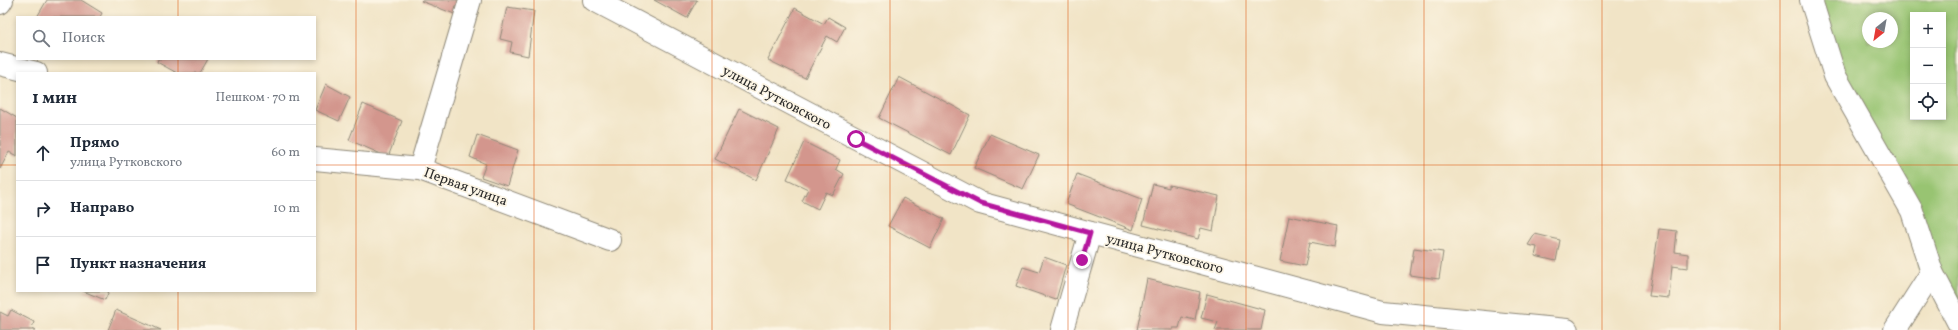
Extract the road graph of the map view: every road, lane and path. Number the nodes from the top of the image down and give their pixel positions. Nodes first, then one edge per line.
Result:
1 (2, 0) edge
2 (470, 0) edge
3 (594, 0) edge
4 (1811, 0) edge
5 (0, 3) edge
6 (0, 64) edge
7 (32, 72) edge
8 (316, 159) edge
9 (420, 169) junction
10 (1090, 233) junction
11 (610, 240) dead end
12 (1932, 272) junction
13 (1958, 322) edge
14 (1062, 330) edge
15 (1567, 330) edge
16 (1895, 330) edge

1 - 5 street
2 - 9 street
3 - 10 street, улица Рутковского
4 - 12 street
6 - 7 street
8 - 9 street, Первая улица
9 - 11 street, Первая улица
10 - 14 street
10 - 15 street, улица Рутковского
12 - 13 street
12 - 16 street

